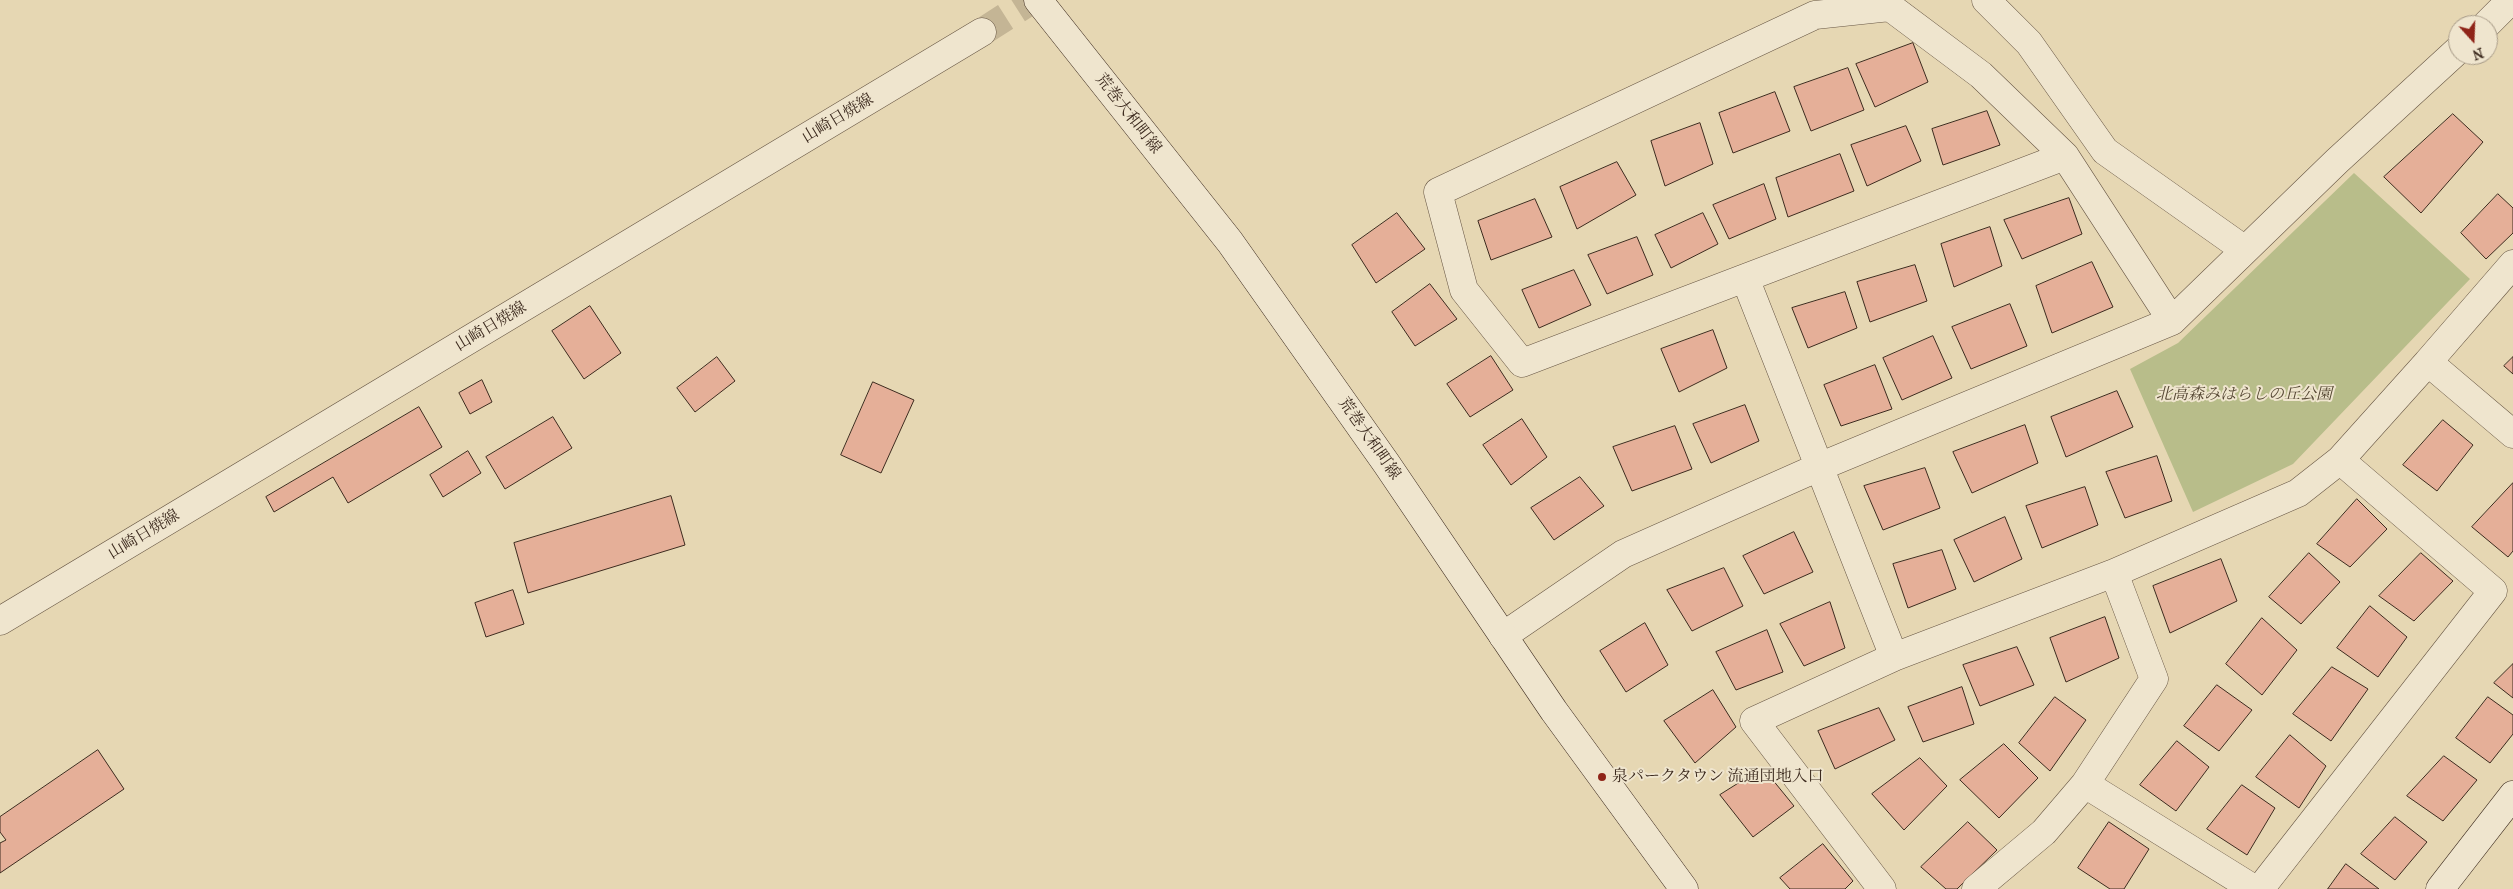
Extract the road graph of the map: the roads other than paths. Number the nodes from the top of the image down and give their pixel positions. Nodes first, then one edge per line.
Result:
1 (1038, 0) edge
2 (1986, 0) edge
3 (2511, 0) edge
4 (2496, 15) edge
5 (982, 32) tunnel mouth
6 (2448, 59) edge
7 (2065, 156) junction
8 (2245, 250) junction
9 (2513, 264) edge
10 (1745, 278) junction
11 (2172, 321) junction
12 (2428, 362) junction
13 (2513, 434) edge
14 (2340, 460) junction
15 (1819, 467) junction
16 (2114, 573) junction
17 (0, 621) edge
18 (1503, 636) junction
19 (1894, 657) junction
20 (2085, 784) junction
21 (2513, 795) edge
22 (1684, 889) edge
23 (1882, 889) edge
24 (1976, 889) edge
25 (2254, 889) edge
26 (2260, 889) edge
27 (2440, 889) edge

1 - 18 street, 荒巻大和町線
2 - 8 street
3 - 4 street
5 - 17 street, 山崎日焼線
6 - 8 street
7 - 10 street
7 - 10 street
7 - 11 street
8 - 11 street
9 - 12 street
10 - 15 street
11 - 15 street
12 - 13 street
12 - 14 street
14 - 16 street
14 - 26 street
15 - 18 street
15 - 19 street
16 - 19 street
16 - 20 street
18 - 22 street, 荒巻大和町線
19 - 23 street
20 - 24 street
20 - 25 street
21 - 27 street

